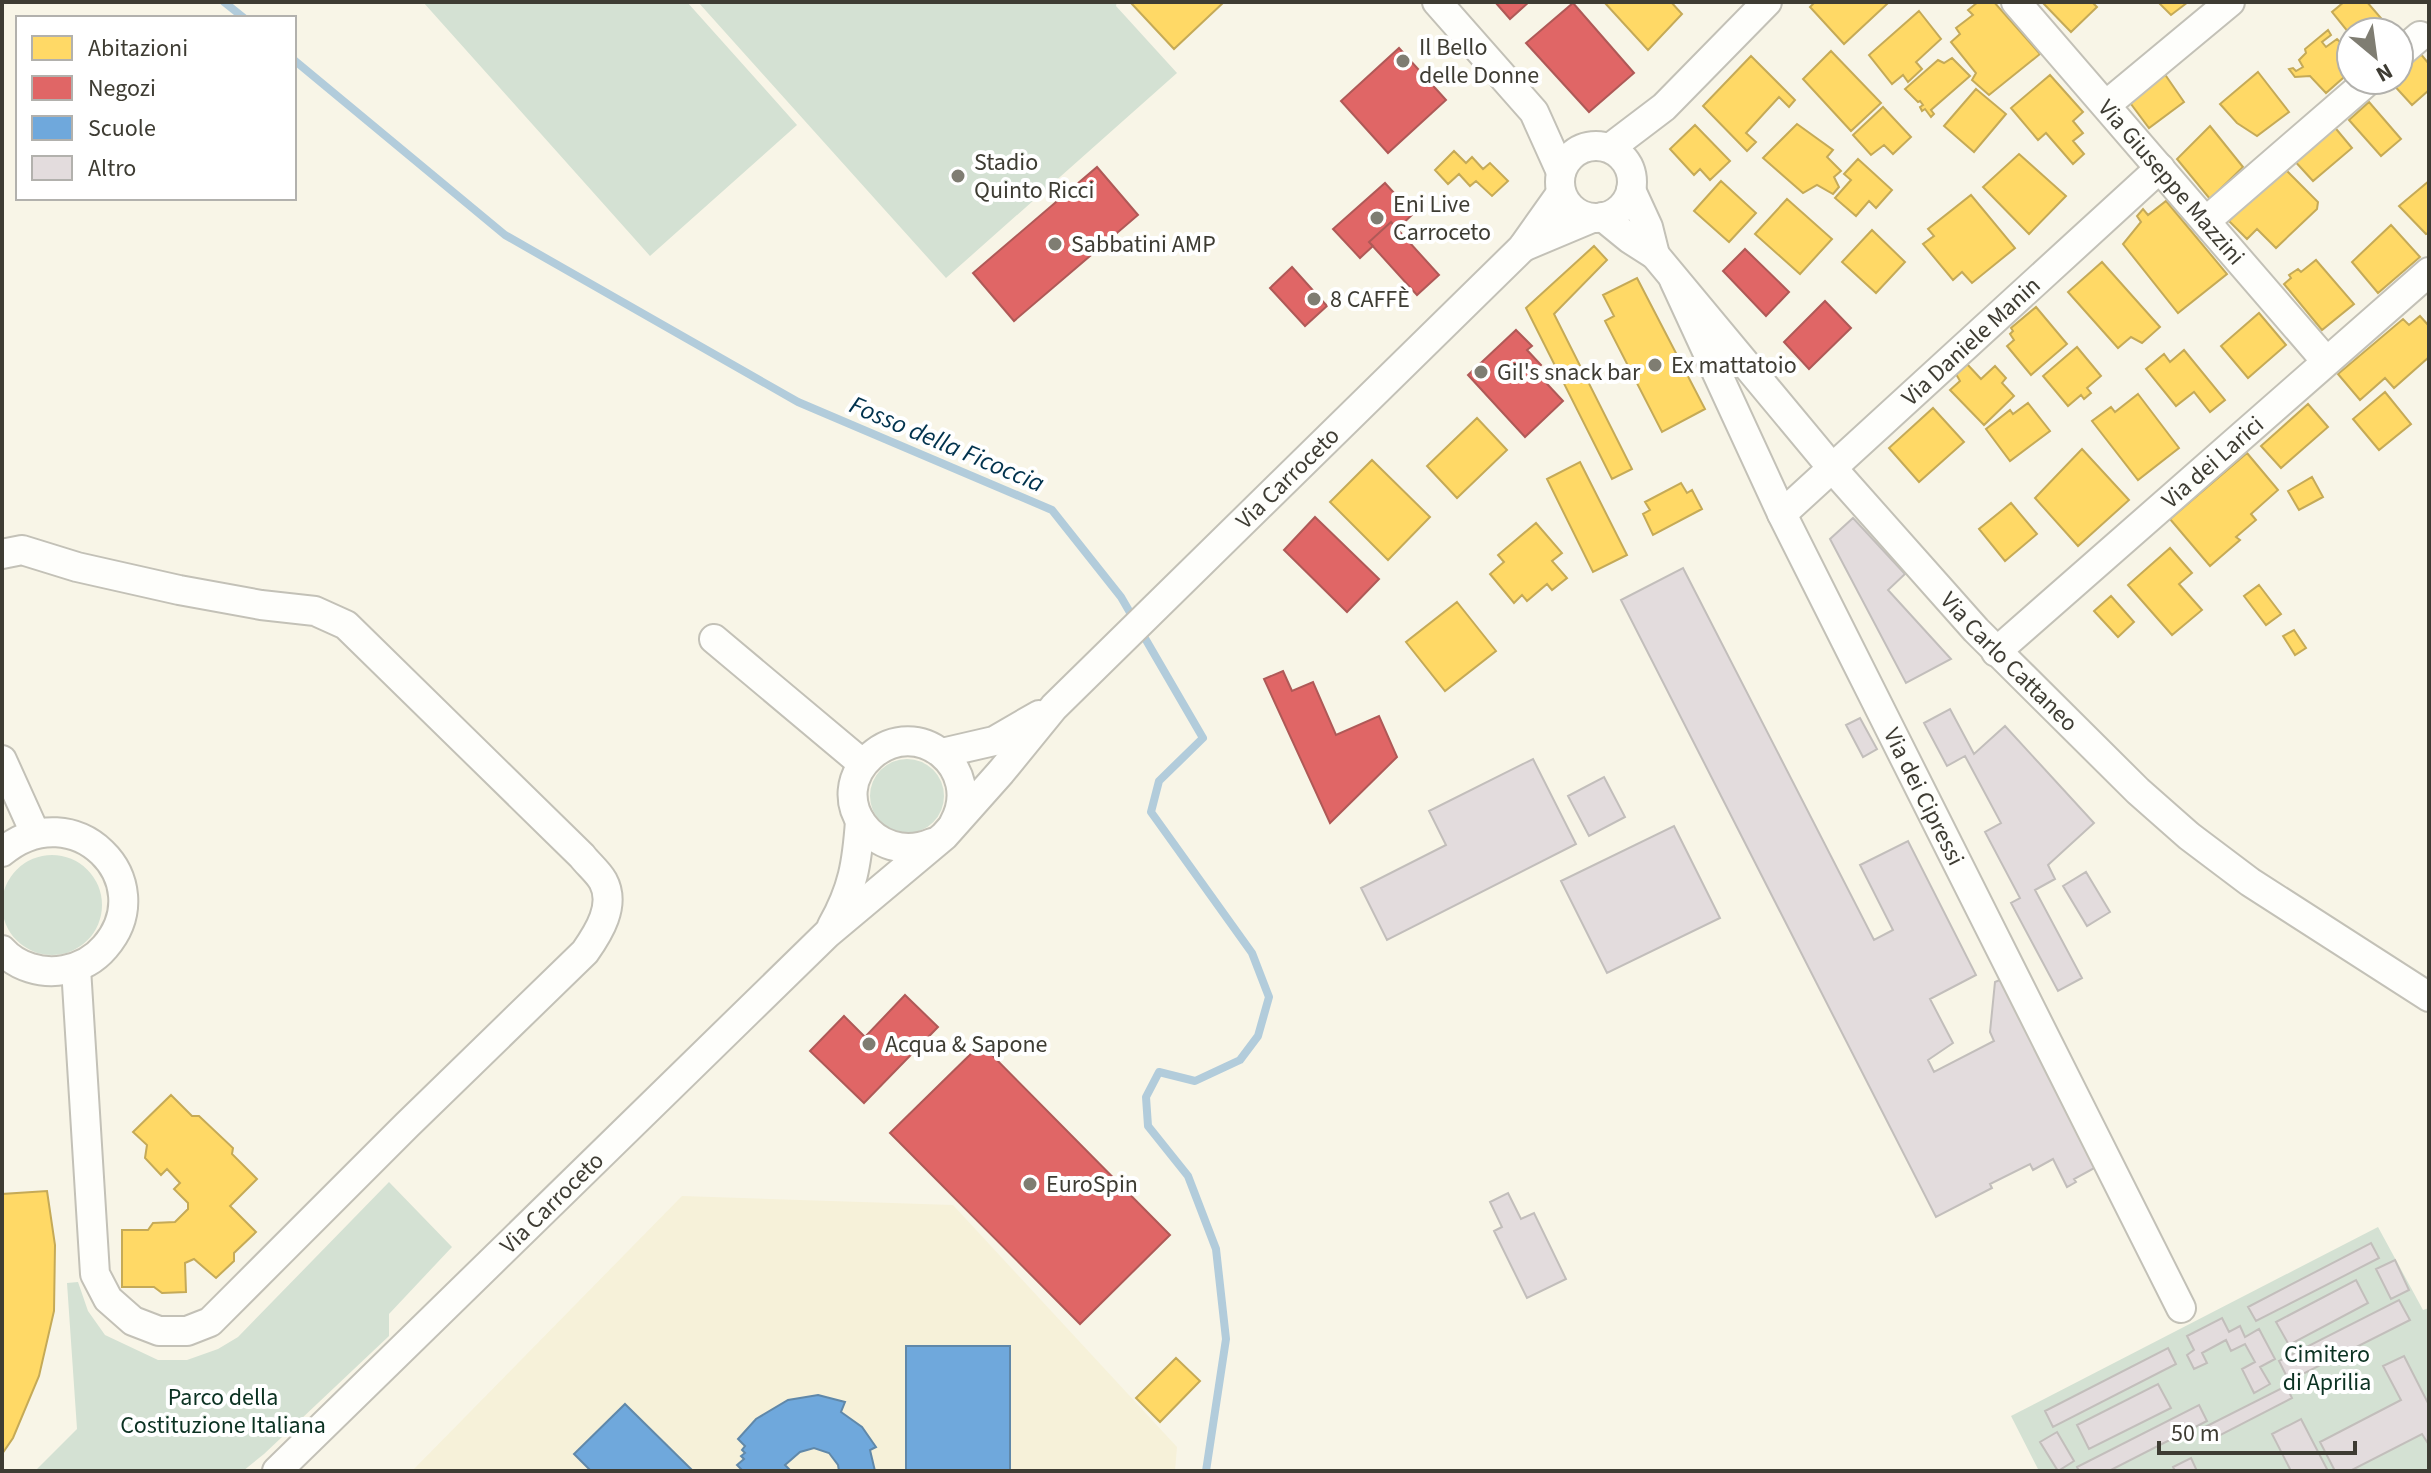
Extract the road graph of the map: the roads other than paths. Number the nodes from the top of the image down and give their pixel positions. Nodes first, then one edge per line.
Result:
1 (1437, 2) edge
2 (1767, 2) edge
3 (2016, 2) edge
4 (2230, 2) edge
5 (2351, 96) edge
6 (2106, 105) junction
7 (1664, 107) junction
8 (1534, 112) junction
9 (1600, 147) junction
10 (2160, 168) junction
11 (1631, 180) junction
12 (1561, 183) junction
13 (1598, 218) junction
14 (2206, 221) junction
15 (1522, 248) junction
16 (1655, 255) junction
17 (2429, 272) edge
18 (1674, 280) junction
19 (2326, 361) junction
20 (1833, 469) junction
21 (1782, 514) junction
22 (2, 554) edge
23 (714, 639) dead end
24 (1996, 652) junction
25 (1054, 707) junction
26 (942, 753) junction
27 (2, 760) edge
28 (863, 764) junction
29 (860, 821) junction
30 (35, 833) junction
31 (943, 835) junction
32 (2, 852) edge
33 (827, 934) junction
34 (2, 950) edge
35 (76, 968) junction
36 (2429, 997) edge
37 (2181, 1308) dead end
38 (277, 1471) edge

1 - 8 street
2 - 7 street
3 - 6 street, Via Giuseppe Mazzini
4 - 6 street
5 - 14 street
6 - 10 street, Via Giuseppe Mazzini
7 - 9 street
7 - 11 street
8 - 9 street
8 - 12 street
9 - 11 street
9 - 12 street
10 - 14 street, Via Giuseppe Mazzini
10 - 20 street, Via Daniele Manin
11 - 13 street
11 - 16 street, Via Carlo Cattaneo
12 - 13 street
12 - 15 street, Via Carroceto
13 - 15 street, Via Carroceto
13 - 16 street, Via Carlo Cattaneo
14 - 19 street, Via Giuseppe Mazzini
15 - 25 street, Via Carroceto
16 - 18 street, Via Carlo Cattaneo
17 - 19 street, Via dei Larici
18 - 20 street, Via Carlo Cattaneo
18 - 21 street, Via dei Cipressi
19 - 24 street, Via dei Larici
20 - 21 street, Via Daniele Manin
20 - 24 street, Via Carlo Cattaneo
21 - 37 street, Via dei Cipressi
22 - 35 street
23 - 28 street
24 - 36 street, Via Carlo Cattaneo
25 - 26 street, Via Carroceto
25 - 31 street, Via Carroceto
26 - 28 street
26 - 31 street
27 - 30 street
28 - 29 street, Via Carroceto
29 - 31 street
29 - 33 street, Via Carroceto
30 - 32 street
30 - 35 street
31 - 33 street, Via Carroceto
33 - 38 street, Via Carroceto
34 - 35 street

